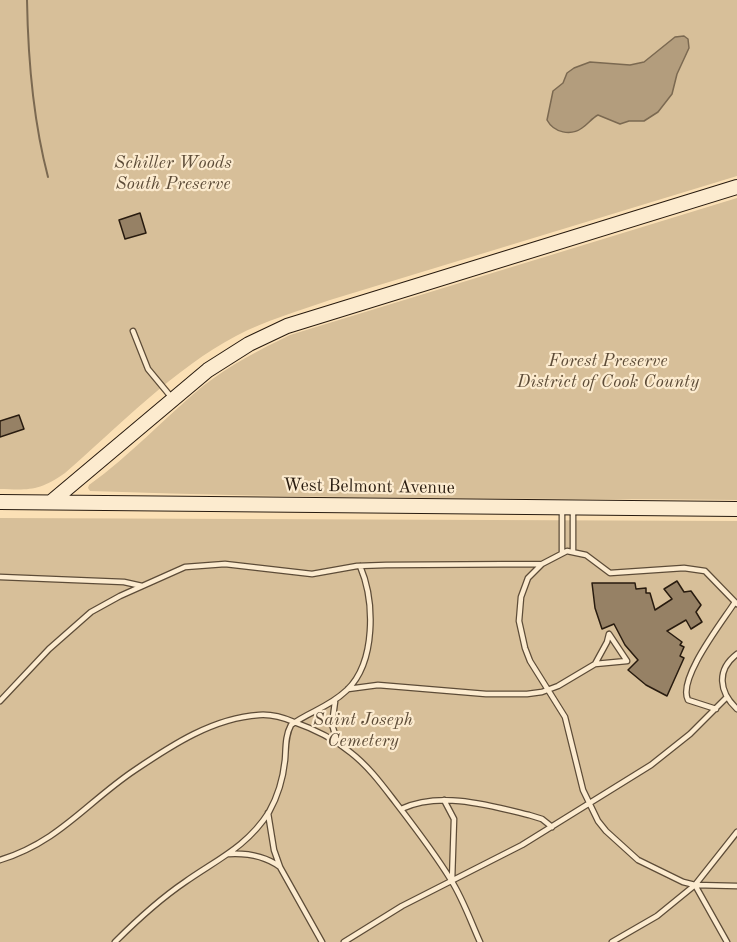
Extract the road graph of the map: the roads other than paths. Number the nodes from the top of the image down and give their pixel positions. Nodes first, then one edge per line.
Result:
1 (737, 187) edge
2 (133, 331) dead end
3 (172, 398) junction
4 (0, 502) edge
5 (51, 502) junction
6 (567, 507) junction
7 (737, 509) edge
8 (573, 551) junction
9 (562, 552) junction
10 (542, 564) junction
11 (360, 566) junction
12 (0, 577) edge
13 (142, 586) junction
14 (736, 603) edge
15 (737, 654) edge
16 (595, 664) junction
17 (348, 689) junction
18 (549, 690) junction
19 (726, 698) junction
20 (0, 700) edge
21 (336, 700) junction
22 (736, 708) edge
23 (716, 709) junction
24 (295, 722) junction
25 (337, 742) junction
26 (444, 800) junction
27 (589, 804) junction
28 (401, 809) junction
29 (268, 813) junction
30 (552, 827) junction
31 (737, 832) edge
32 (230, 854) junction
33 (0, 860) edge
34 (280, 867) junction
35 (452, 881) junction
36 (696, 885) junction
37 (737, 886) edge
38 (115, 942) edge
39 (322, 942) edge
40 (344, 942) edge
41 (480, 942) edge
42 (612, 942) edge
43 (727, 942) edge

1 - 3 main road
2 - 3 lane
3 - 5 main road
4 - 5 main road, West Belmont Avenue
5 - 6 main road, West Belmont Avenue
6 - 7 main road, West Belmont Avenue
6 - 8 lane
6 - 9 lane
8 - 9 lane
8 - 14 lane
9 - 10 lane
10 - 11 lane
10 - 18 lane
11 - 13 lane
11 - 17 lane
12 - 13 lane
13 - 20 lane
14 - 23 lane
15 - 19 lane
16 - 16 lane
16 - 18 lane
17 - 18 lane
17 - 21 lane
18 - 27 lane
19 - 22 lane
19 - 23 lane
21 - 24 lane
21 - 25 lane
23 - 27 lane
24 - 25 lane
24 - 29 lane
24 - 33 lane
25 - 28 lane
26 - 28 lane
26 - 30 lane
26 - 35 lane
27 - 30 lane
27 - 36 lane
28 - 35 lane
29 - 32 lane
29 - 34 lane
30 - 35 lane
31 - 36 lane
32 - 34 lane
32 - 38 lane
34 - 39 lane
35 - 40 lane
35 - 41 lane
36 - 37 lane
36 - 42 lane
36 - 43 lane

